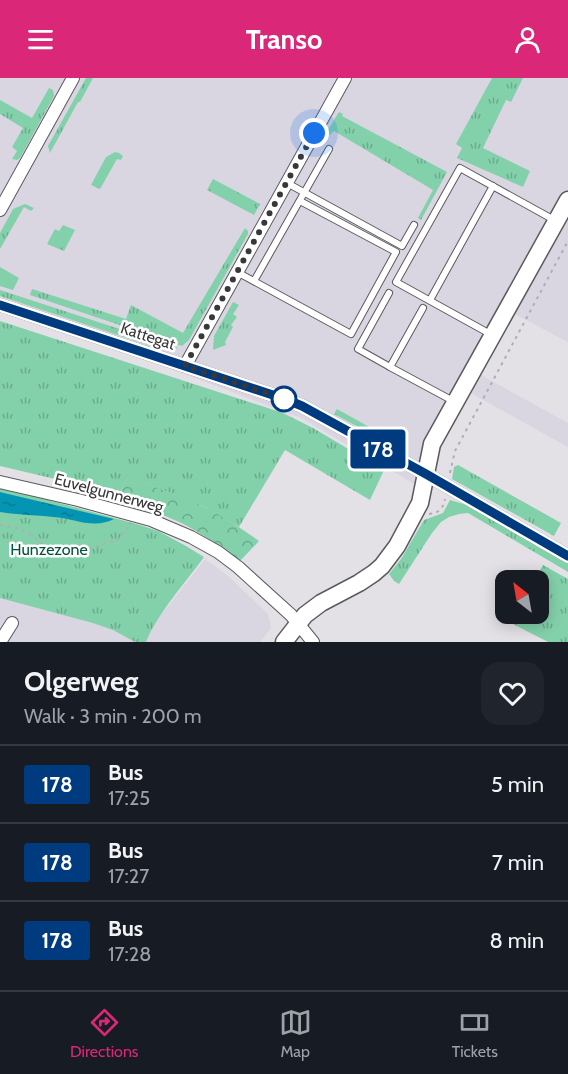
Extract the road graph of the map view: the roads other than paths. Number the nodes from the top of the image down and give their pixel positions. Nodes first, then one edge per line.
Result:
1 (73, 78) edge
2 (345, 78) edge
3 (329, 149) dead end
4 (287, 183) junction
5 (493, 186) junction
6 (304, 193) junction
7 (568, 200) edge
8 (300, 201) junction
9 (0, 210) edge
10 (557, 221) junction
11 (414, 225) dead end
12 (237, 272) junction
13 (254, 281) junction
14 (389, 293) dead end
15 (430, 300) junction
16 (0, 305) edge
17 (423, 308) dead end
18 (493, 335) junction
19 (185, 366) junction
20 (390, 367) junction
21 (455, 402) junction
22 (426, 474) junction
23 (0, 482) edge
24 (568, 556) edge
25 (12, 622) dead end
26 (298, 623) junction
27 (0, 642) edge
28 (284, 642) edge
29 (313, 642) edge

1 - 9 street
2 - 4 street
3 - 6 lane
4 - 6 lane
4 - 12 street
5 - 10 lane
5 - 15 lane
5 - 15 lane
6 - 8 lane
6 - 11 lane
7 - 10 street
8 - 13 lane
8 - 13 lane
10 - 18 street
12 - 13 lane
12 - 19 street
14 - 20 lane
15 - 18 lane
16 - 19 street, Kattegat
17 - 20 lane
18 - 21 street
19 - 22 street, Kattegat
20 - 21 lane
21 - 22 street
22 - 24 street, Kattegat
22 - 26 street
23 - 26 street, Euvelgunnerweg
25 - 27 street
26 - 28 street
26 - 29 street, Euvelgunnerweg

